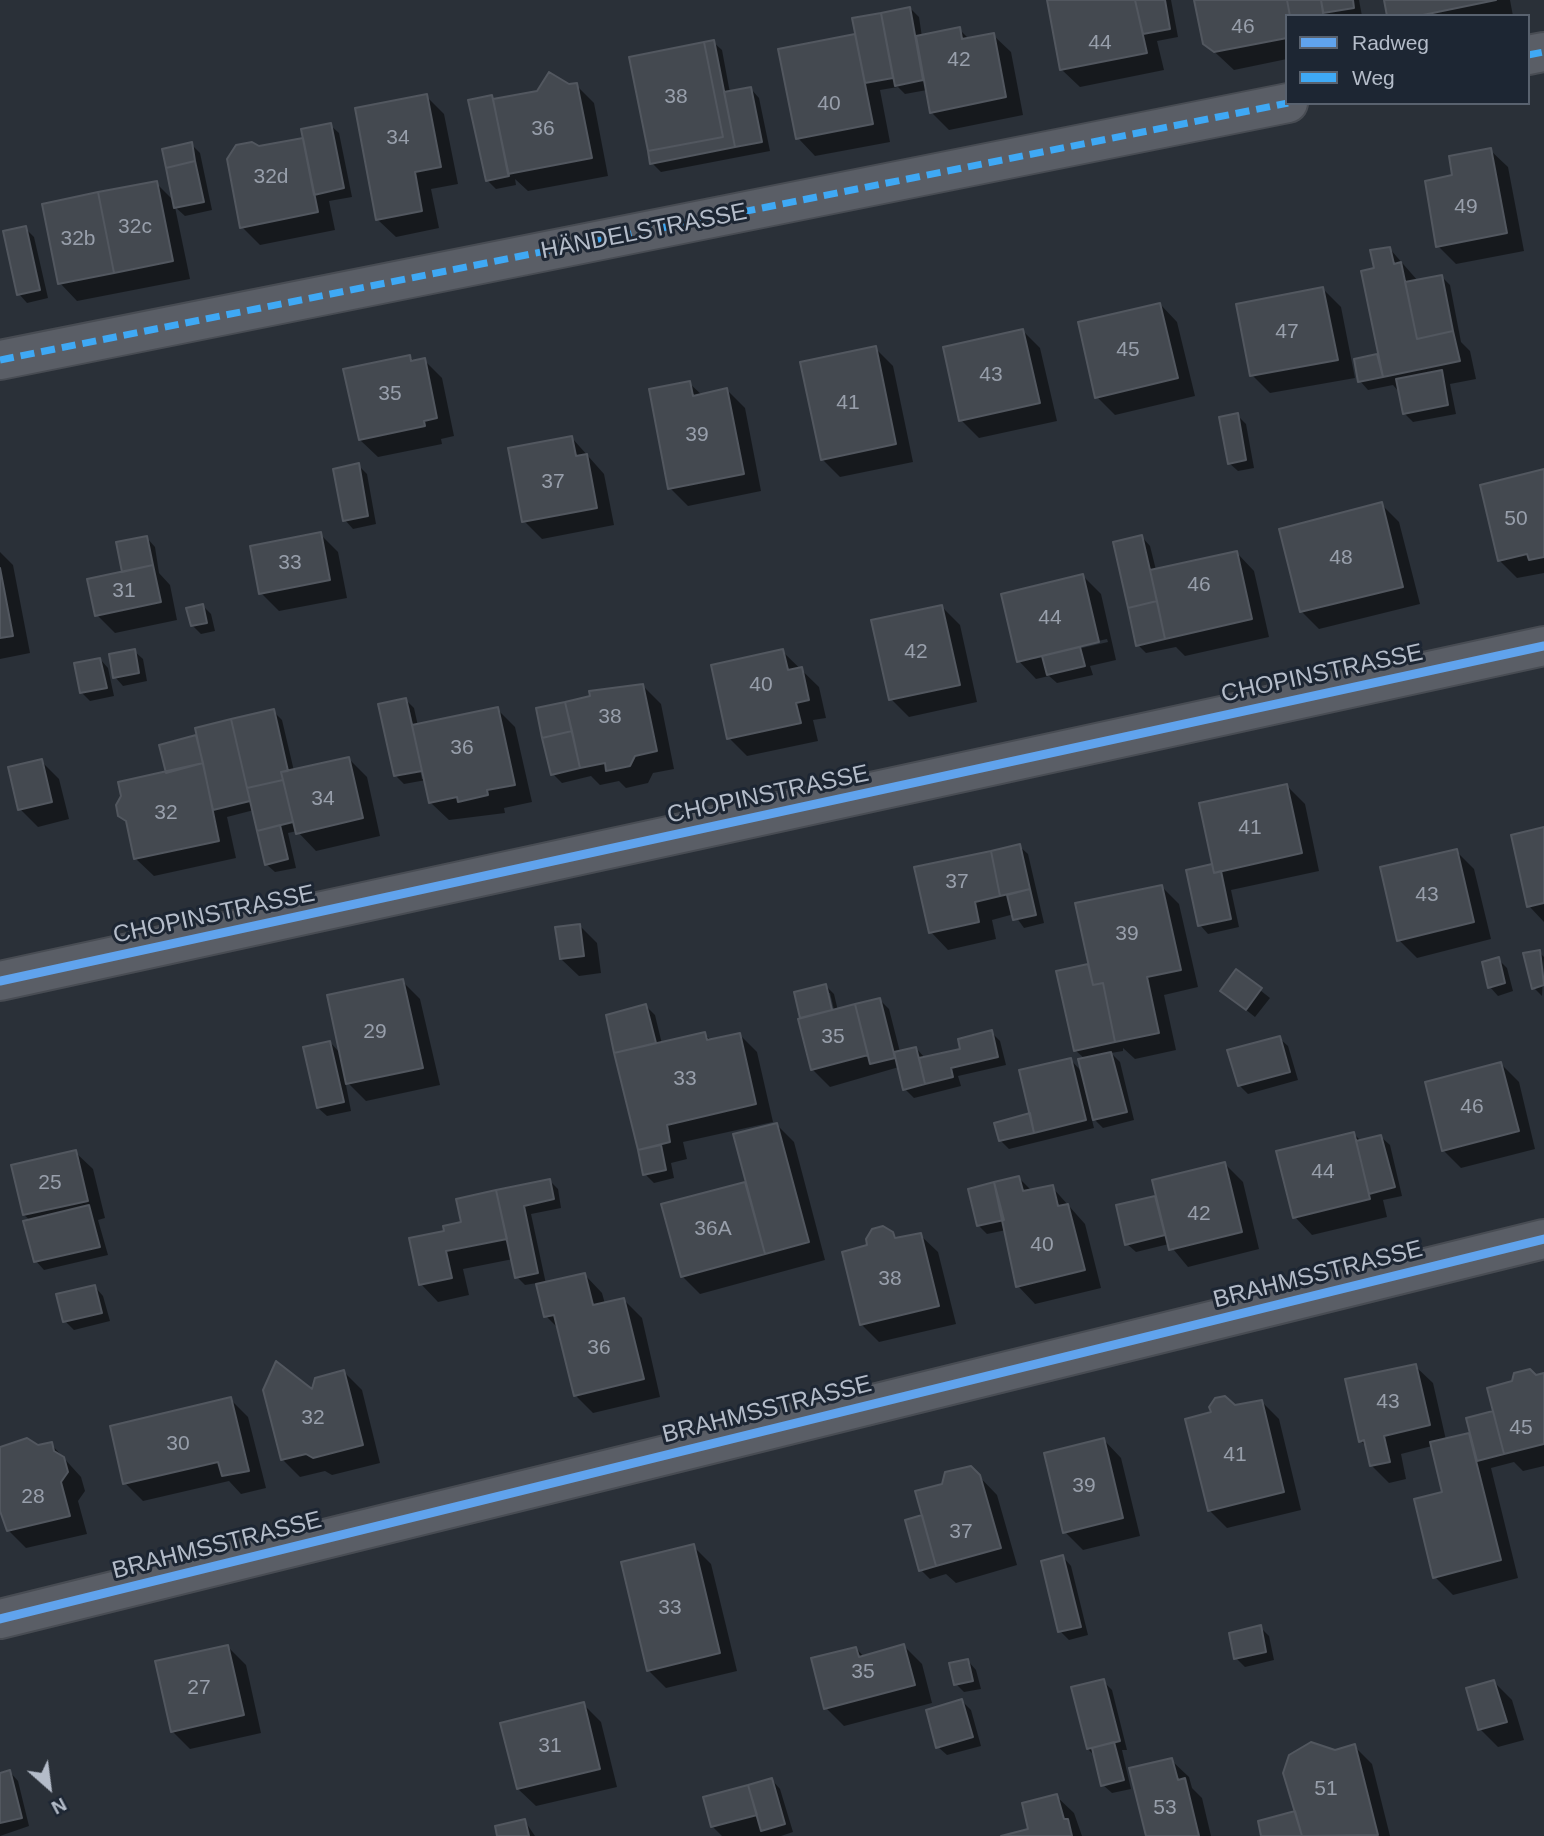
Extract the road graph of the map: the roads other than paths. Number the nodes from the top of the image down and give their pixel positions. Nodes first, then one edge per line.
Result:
1 (1285, 104) edge
2 (0, 360) edge
3 (1544, 646) edge
4 (0, 981) edge
5 (1544, 1239) edge
6 (0, 1619) edge

1 - 2 street, HÄNDELSTRASSE
3 - 4 street, CHOPINSTRASSE
5 - 6 street, BRAHMSSTRASSE

